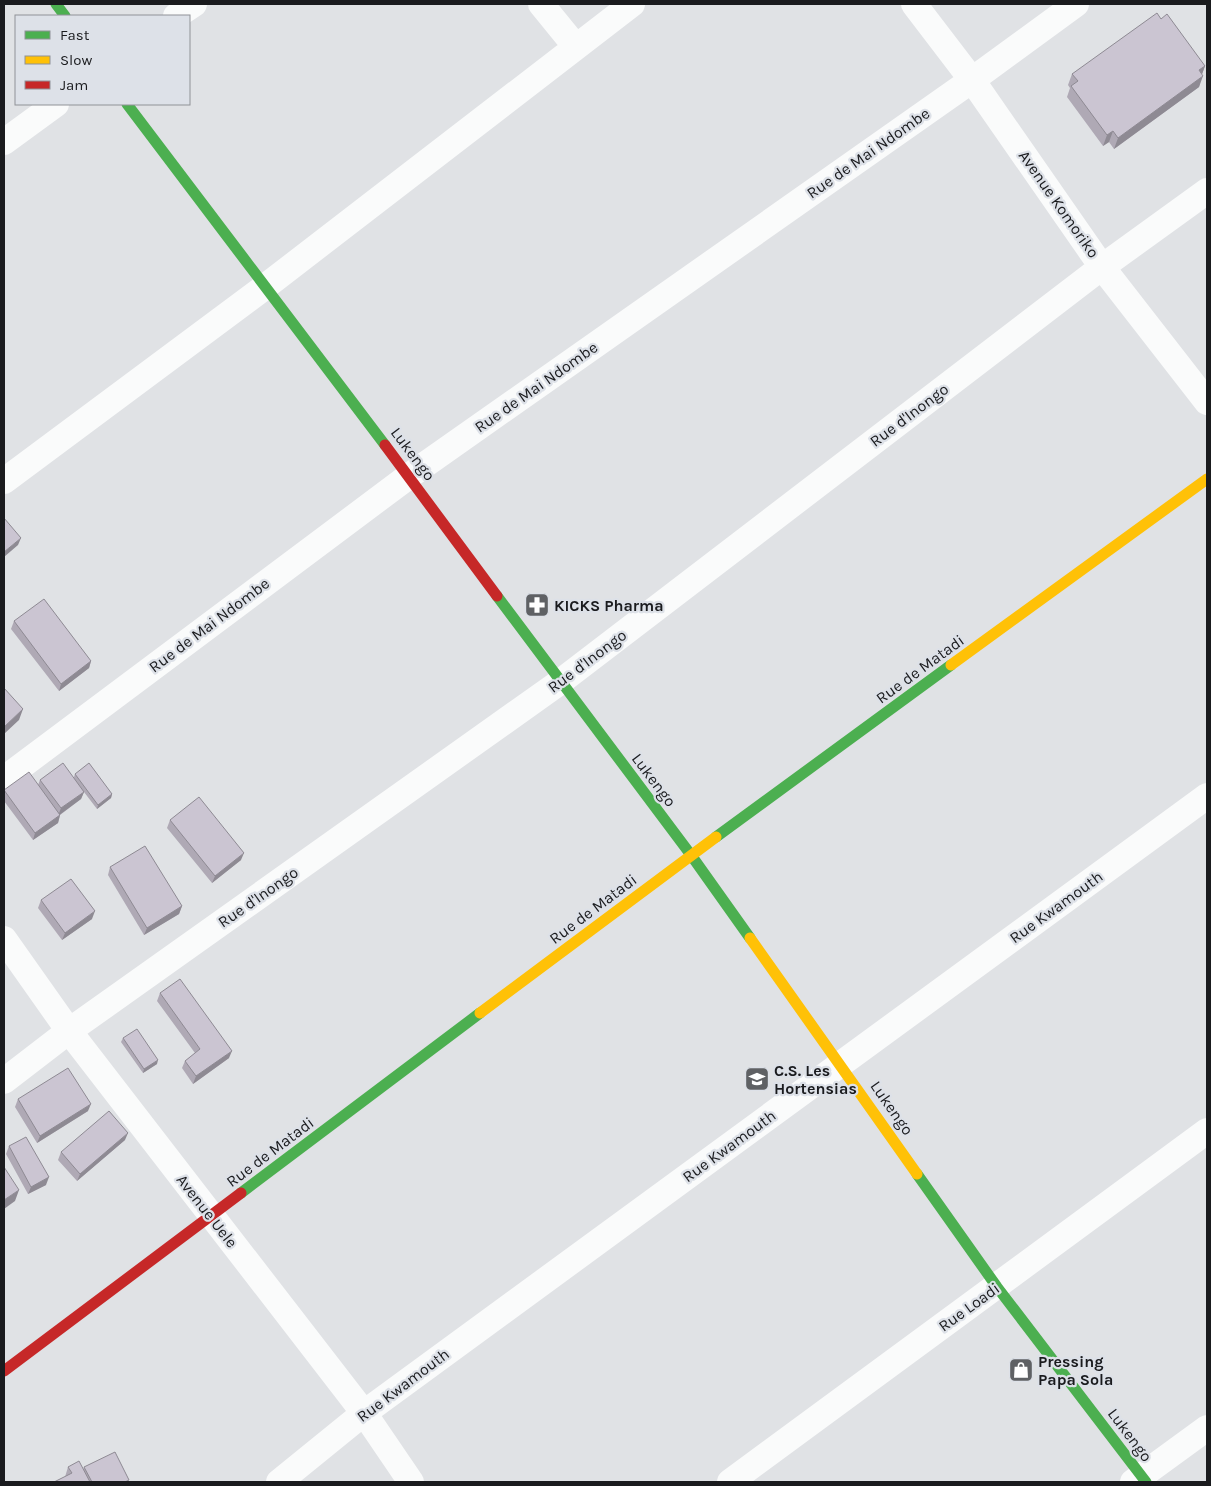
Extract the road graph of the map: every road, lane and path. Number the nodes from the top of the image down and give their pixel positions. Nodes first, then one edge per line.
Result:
1 (56, 4) edge
2 (194, 4) edge
3 (541, 4) edge
4 (632, 4) edge
5 (914, 4) edge
6 (1076, 4) edge
7 (64, 15) edge
8 (178, 15) edge
9 (576, 47) junction
10 (972, 80) junction
11 (55, 105) edge
12 (128, 105) edge
13 (4, 142) edge
14 (1207, 191) edge
15 (1102, 267) junction
16 (266, 286) junction
17 (1207, 402) edge
18 (410, 476) junction
19 (1207, 479) edge
20 (4, 481) edge
21 (560, 682) junction
22 (4, 779) edge
23 (1207, 796) edge
24 (691, 856) junction
25 (4, 939) edge
26 (69, 1031) junction
27 (841, 1064) junction
28 (4, 1080) edge
29 (1207, 1131) edge
30 (211, 1217) junction
31 (997, 1287) junction
32 (4, 1371) edge
33 (364, 1413) junction
34 (1207, 1428) edge
35 (1140, 1480) edge
36 (279, 1482) edge
37 (411, 1482) edge
38 (730, 1482) edge

1 - 7 street
2 - 8 street
3 - 9 street
4 - 9 street
5 - 10 street, Avenue Komoriko
6 - 10 street, Rue de Mai Ndombe
9 - 16 street
10 - 15 street, Avenue Komoriko
10 - 18 street, Rue de Mai Ndombe
11 - 13 street
12 - 16 street, Lukengo
14 - 15 street, Rue d'Inongo
15 - 17 street, Avenue Komoriko
15 - 21 street, Rue d'Inongo
16 - 18 street, Lukengo
16 - 20 street
18 - 21 street, Lukengo
18 - 22 street, Rue de Mai Ndombe
19 - 24 street, Rue de Matadi
21 - 24 street, Lukengo
21 - 26 street, Rue d'Inongo
23 - 27 street, Rue Kwamouth
24 - 27 street, Lukengo
24 - 30 street, Rue de Matadi
25 - 26 street, Avenue Uele
26 - 28 street, Rue d'Inongo
26 - 30 street, Avenue Uele
27 - 31 street, Lukengo
27 - 33 street, Rue Kwamouth
29 - 31 street, Rue Loadi
30 - 32 street, Rue de Matadi
30 - 33 street, Avenue Uele
31 - 35 street, Lukengo
31 - 38 street, Rue Loadi
33 - 36 street, Rue Kwamouth
33 - 37 street, Avenue Uele
34 - 35 street

